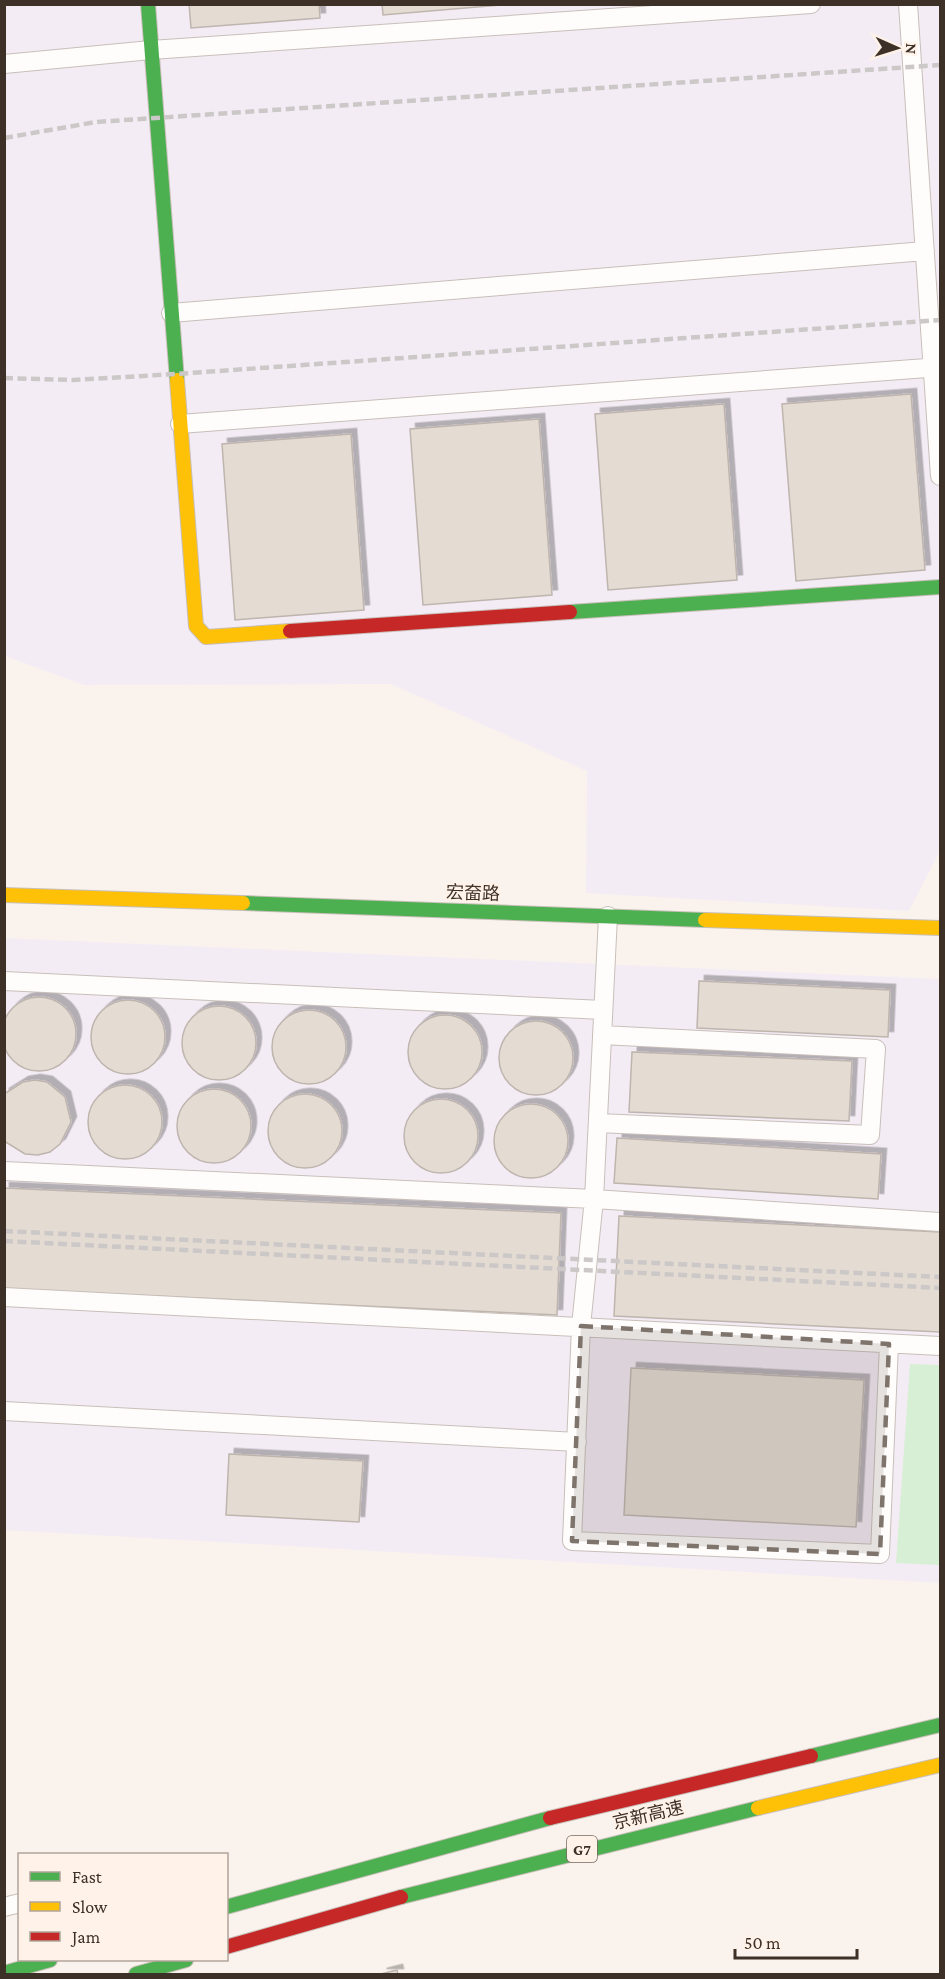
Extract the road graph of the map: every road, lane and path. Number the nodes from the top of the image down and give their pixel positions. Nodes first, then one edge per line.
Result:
1 (148, 4) edge
2 (811, 4) edge
3 (908, 4) edge
4 (151, 50) junction
5 (4, 64) edge
6 (925, 251) junction
7 (935, 308) edge
8 (171, 313) junction
9 (937, 367) edge
10 (180, 424) junction
11 (940, 476) edge
12 (940, 587) edge
13 (4, 895) edge
14 (608, 916) junction
15 (940, 928) edge
16 (4, 981) edge
17 (603, 1010) junction
18 (602, 1035) junction
19 (598, 1124) junction
20 (4, 1171) edge
21 (594, 1199) junction
22 (940, 1222) edge
23 (4, 1297) edge
24 (581, 1326) junction
25 (889, 1344) junction
26 (940, 1346) edge
27 (4, 1411) edge
28 (577, 1442) junction
29 (940, 1725) edge
30 (940, 1765) edge
31 (228, 1906) edge
32 (228, 1946) edge
33 (43, 1961) edge
34 (179, 1961) edge
35 (4, 1973) edge
36 (136, 1974) edge

1 - 4 main road
2 - 4 street
3 - 6 street
4 - 5 street
4 - 8 main road
6 - 7 street
6 - 8 street
7 - 9 street
8 - 10 main road
9 - 10 street
9 - 11 street
10 - 12 main road
13 - 14 main road, 宏奤路
14 - 15 main road, 宏奤路
14 - 17 street
16 - 17 street
17 - 18 street
18 - 19 street
18 - 19 street
19 - 21 street
20 - 21 street
21 - 22 street
21 - 24 street
23 - 24 street
24 - 25 street
24 - 28 street
25 - 26 street
25 - 28 street
27 - 28 street
29 - 31 main road, 京新高速 / G7
30 - 32 main road, 京新高速 / G7
33 - 35 main road
34 - 36 main road

